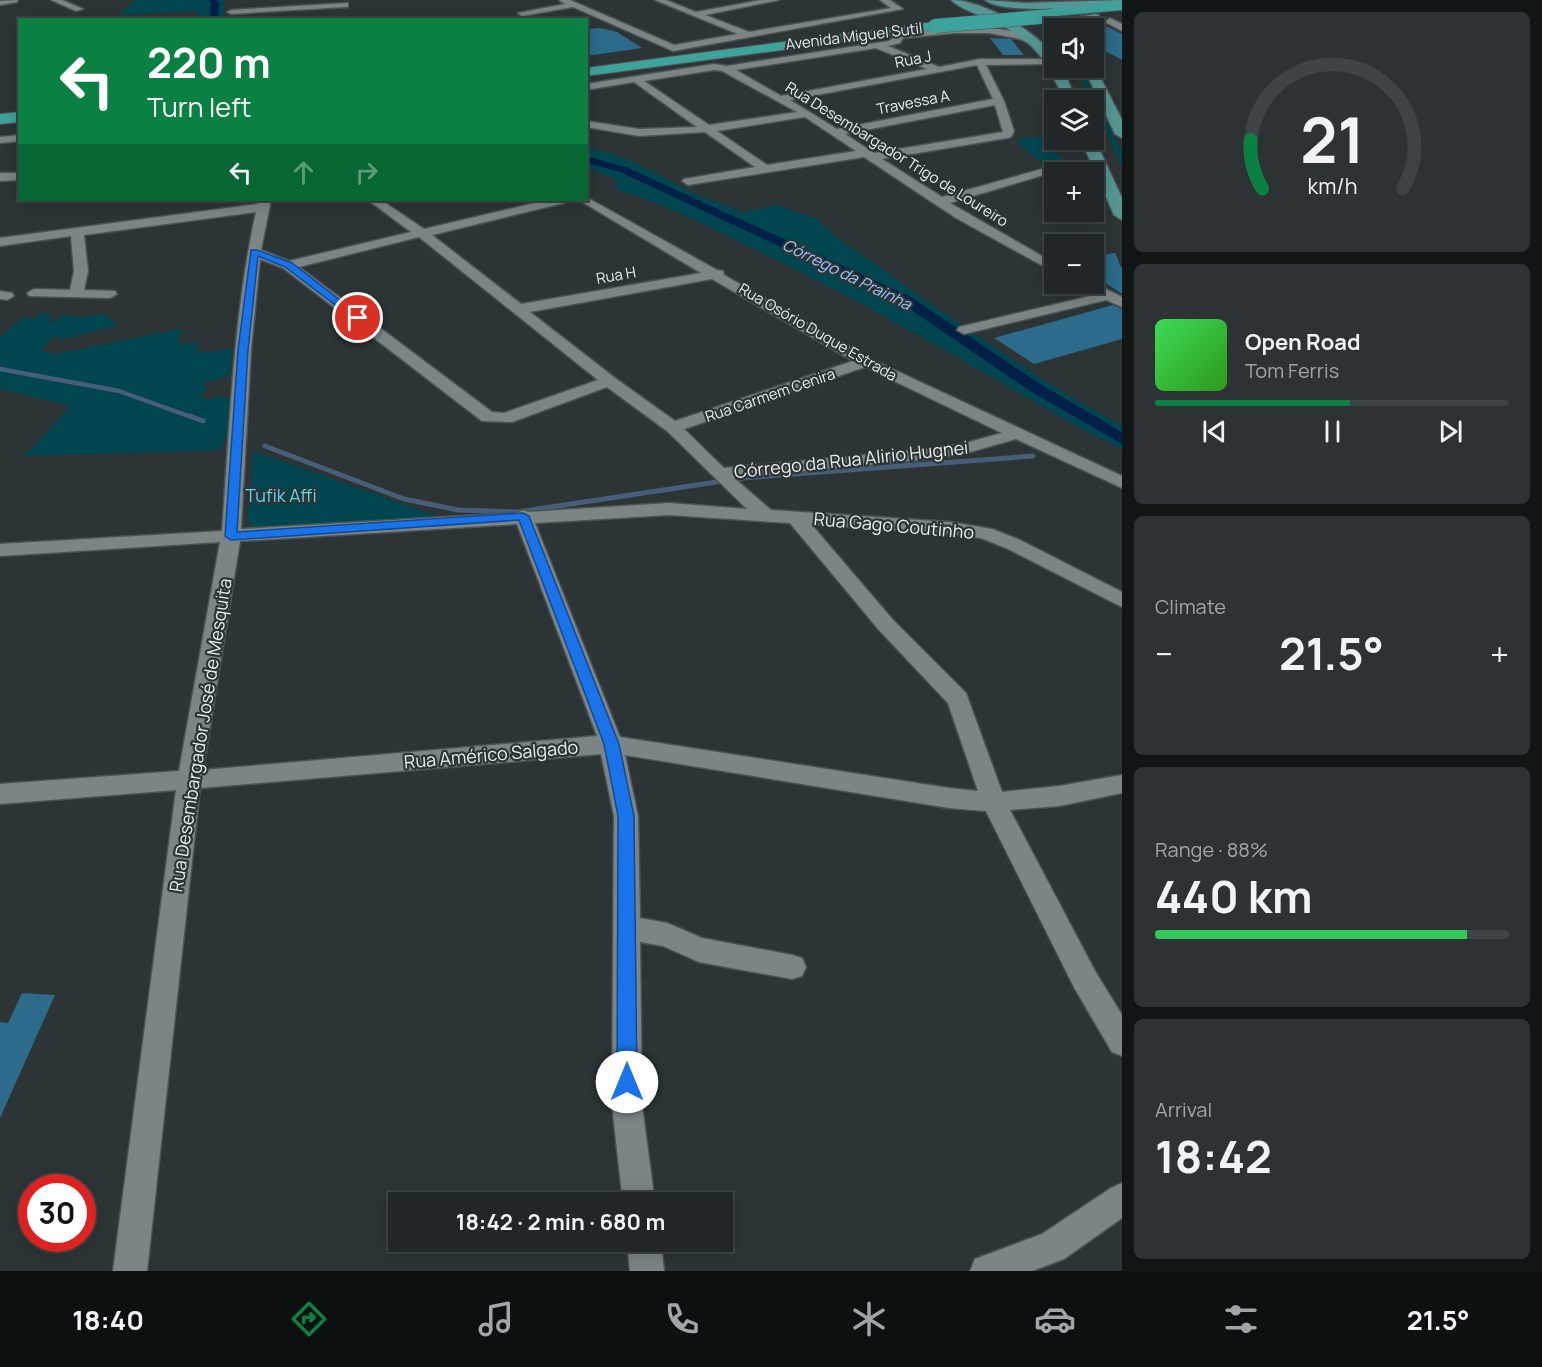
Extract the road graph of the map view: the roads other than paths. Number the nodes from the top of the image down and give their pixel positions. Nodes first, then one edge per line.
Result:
1 (14, 0) edge
2 (55, 0) edge
3 (228, 0) edge
4 (562, 0) edge
5 (659, 0) edge
6 (775, 0) edge
7 (884, 0) edge
8 (957, 0) edge
9 (983, 0) edge
10 (990, 0) edge
11 (1122, 1) edge
12 (0, 3) edge
13 (573, 5) junction
14 (345, 6) edge
15 (1122, 8) edge
16 (79, 9) dead end
17 (522, 13) dead end
18 (593, 14) junction
19 (695, 14) junction
20 (1122, 15) edge
21 (230, 16) edge
22 (572, 18) dead end
23 (1095, 18) edge
24 (1122, 20) edge
25 (1044, 28) edge
26 (1122, 28) edge
27 (748, 35) junction
28 (877, 45) junction
29 (1039, 45) junction
30 (1044, 52) edge
31 (680, 55) junction
32 (980, 62) junction
33 (1044, 65) edge
34 (724, 68) junction
35 (937, 70) junction
36 (588, 71) edge
37 (1095, 78) edge
38 (635, 79) junction
39 (588, 87) edge
40 (780, 99) junction
41 (999, 101) junction
42 (807, 114) junction
43 (18, 117) edge
44 (0, 119) edge
45 (18, 123) edge
46 (0, 124) edge
47 (588, 124) edge
48 (706, 128) junction
49 (834, 133) junction
50 (1122, 134) edge
51 (18, 138) edge
52 (0, 140) edge
53 (1093, 150) edge
54 (868, 155) junction
55 (765, 169) junction
56 (1044, 172) edge
57 (18, 176) edge
58 (0, 177) edge
59 (688, 181) dead end
60 (375, 201) edge
61 (556, 201) edge
62 (587, 201) edge
63 (939, 202) junction
64 (264, 203) edge
65 (1122, 215) edge
66 (77, 230) junction
67 (423, 234) junction
68 (0, 242) edge
69 (254, 252) junction
70 (1044, 263) edge
71 (288, 265) junction
72 (718, 274) junction
73 (33, 293) dead end
74 (75, 294) junction
75 (110, 294) dead end
76 (1103, 294) edge
77 (1107, 296) junction
78 (1122, 303) edge
79 (520, 309) junction
80 (964, 330) dead end
81 (866, 362) junction
82 (609, 381) junction
83 (674, 427) junction
84 (1016, 434) junction
85 (729, 483) junction
86 (1122, 483) edge
87 (728, 512) junction
88 (764, 514) junction
89 (523, 516) junction
90 (795, 517) junction
91 (231, 536) junction
92 (0, 550) edge
93 (1122, 600) edge
94 (611, 744) junction
95 (189, 780) junction
96 (1122, 784) edge
97 (0, 794) edge
98 (994, 802) junction
99 (626, 927) junction
100 (792, 967) dead end
101 (1122, 1042) edge
102 (638, 1192) edge
103 (1122, 1199) edge
104 (645, 1252) edge
105 (130, 1271) edge
106 (647, 1271) edge
107 (987, 1271) edge

1 - 12 street
2 - 16 street
3 - 21 street
4 - 13 street
5 - 19 street
6 - 19 street
7 - 27 street
8 - 29 main road
9 - 25 main road
10 - 11 main road
13 - 17 street
13 - 18 street
14 - 21 street
15 - 31 highway, Avenida Miguel Sutil, bridge
18 - 22 street
18 - 31 street
19 - 27 street
20 - 23 main road
24 - 26 street
27 - 31 street
28 - 29 street
28 - 34 street
28 - 35 street
29 - 30 main road
31 - 36 highway, Avenida Miguel Sutil
32 - 33 street, Rua J
32 - 35 street, Rua J
32 - 41 street
34 - 38 street
34 - 40 street, Rua Desembargador Trigo de Loureiro
35 - 40 street, Rua J
37 - 50 main road
38 - 39 street
38 - 48 street
40 - 42 street, Rua Desembargador Trigo de Loureiro
41 - 49 street, Travessa A
41 - 54 street
42 - 48 street
42 - 49 street, Rua Desembargador Trigo de Loureiro
43 - 44 highway
45 - 46 highway
47 - 48 street
48 - 55 street
49 - 54 street, Rua Desembargador Trigo de Loureiro
51 - 52 street
53 - 65 main road
54 - 55 street
54 - 63 street, Rua Desembargador Trigo de Loureiro
55 - 59 street
56 - 63 street
57 - 58 street
60 - 67 street
61 - 67 street
62 - 72 street, Rua Osório Duque Estrada
63 - 70 street, Rua Desembargador Trigo de Loureiro
64 - 66 street
64 - 69 street, Rua Desembargador José de Mesquita
66 - 68 street
66 - 74 street
67 - 71 street
67 - 79 street
69 - 71 street
69 - 91 street, Rua Desembargador José de Mesquita
71 - 82 street
72 - 79 street, Rua H
72 - 81 street, Rua Osório Duque Estrada
73 - 74 street
74 - 75 street
76 - 77 street
77 - 78 street
77 - 80 street
79 - 82 street
81 - 83 street, Rua Carmem Cenira
81 - 84 street, Rua Osório Duque Estrada
82 - 83 street
83 - 85 street
84 - 85 street, Córrego da Rua Alirio Hugnei
84 - 86 street, Rua Osório Duque Estrada
85 - 87 street
85 - 88 street
87 - 88 street, Rua Gago Coutinho
87 - 89 street, Rua Gago Coutinho
88 - 90 street, Rua Gago Coutinho
89 - 91 street, Rua Gago Coutinho
89 - 94 street
90 - 93 street, Rua Gago Coutinho
90 - 98 street
91 - 92 street, Rua Gago Coutinho
91 - 95 street, Rua Desembargador José de Mesquita
94 - 95 street, Rua Américo Salgado
94 - 98 street, Rua Américo Salgado
94 - 99 street
95 - 97 street, Rua Américo Salgado
95 - 105 street, Rua Desembargador José de Mesquita
96 - 98 street, Rua Américo Salgado
98 - 101 street
99 - 100 street
99 - 102 street
103 - 107 street
104 - 106 street

